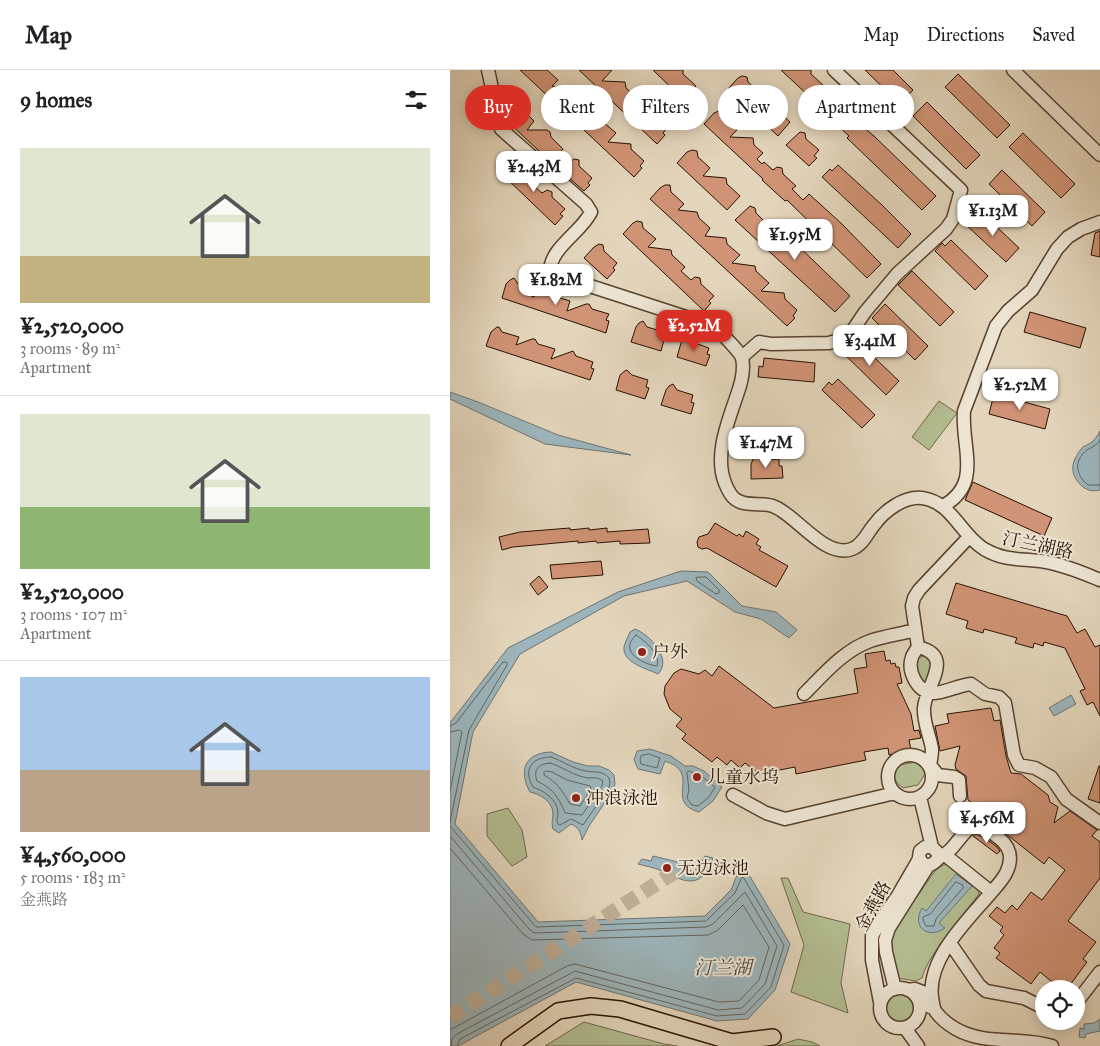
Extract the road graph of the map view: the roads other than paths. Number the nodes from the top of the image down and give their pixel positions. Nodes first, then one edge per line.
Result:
1 (488, 70) edge
2 (834, 70) edge
3 (1013, 70) edge
4 (1100, 155) edge
5 (1100, 222) edge
6 (742, 358) junction
7 (943, 506) junction
8 (969, 538) junction
9 (1100, 580) edge
10 (916, 630) junction
11 (918, 647) junction
12 (928, 692) junction
13 (804, 694) dead end
14 (930, 765) junction
15 (895, 794) junction
16 (733, 796) dead end
17 (960, 796) dead end
18 (917, 798) junction
19 (1100, 824) edge
20 (936, 853) junction
21 (992, 891) junction
22 (950, 943) junction
23 (936, 966) junction
24 (1100, 972) edge
25 (895, 989) junction
26 (911, 989) junction
27 (1085, 991) edge
28 (880, 1002) junction
29 (1035, 1004) edge
30 (900, 1028) junction
31 (774, 1036) dead end
32 (509, 1046) edge
33 (910, 1046) edge
34 (918, 1046) edge
35 (1027, 1046) edge
36 (1052, 1046) edge

1 - 6 street
2 - 6 street
3 - 4 street
5 - 7 street
6 - 7 street
7 - 8 street, 汀兰湖路
8 - 9 street, 汀兰湖路
8 - 10 street
10 - 11 street
10 - 13 street
11 - 12 street
11 - 12 street
12 - 14 street
12 - 19 street
14 - 15 street
14 - 17 street
14 - 18 street
15 - 16 street
15 - 18 street
18 - 20 street
20 - 21 street
20 - 21 street, 金燕路
20 - 25 street, 金燕路
20 - 28 street, 金燕路
21 - 22 street, 金燕路
22 - 23 street, 金燕路
22 - 29 street
23 - 26 street, 金燕路
23 - 36 street, 金燕路
24 - 27 street
25 - 26 street
25 - 28 street
26 - 30 street
26 - 35 street
28 - 30 street, 金燕路
30 - 33 street, 金燕路
30 - 34 street, 金燕路
31 - 32 main road

